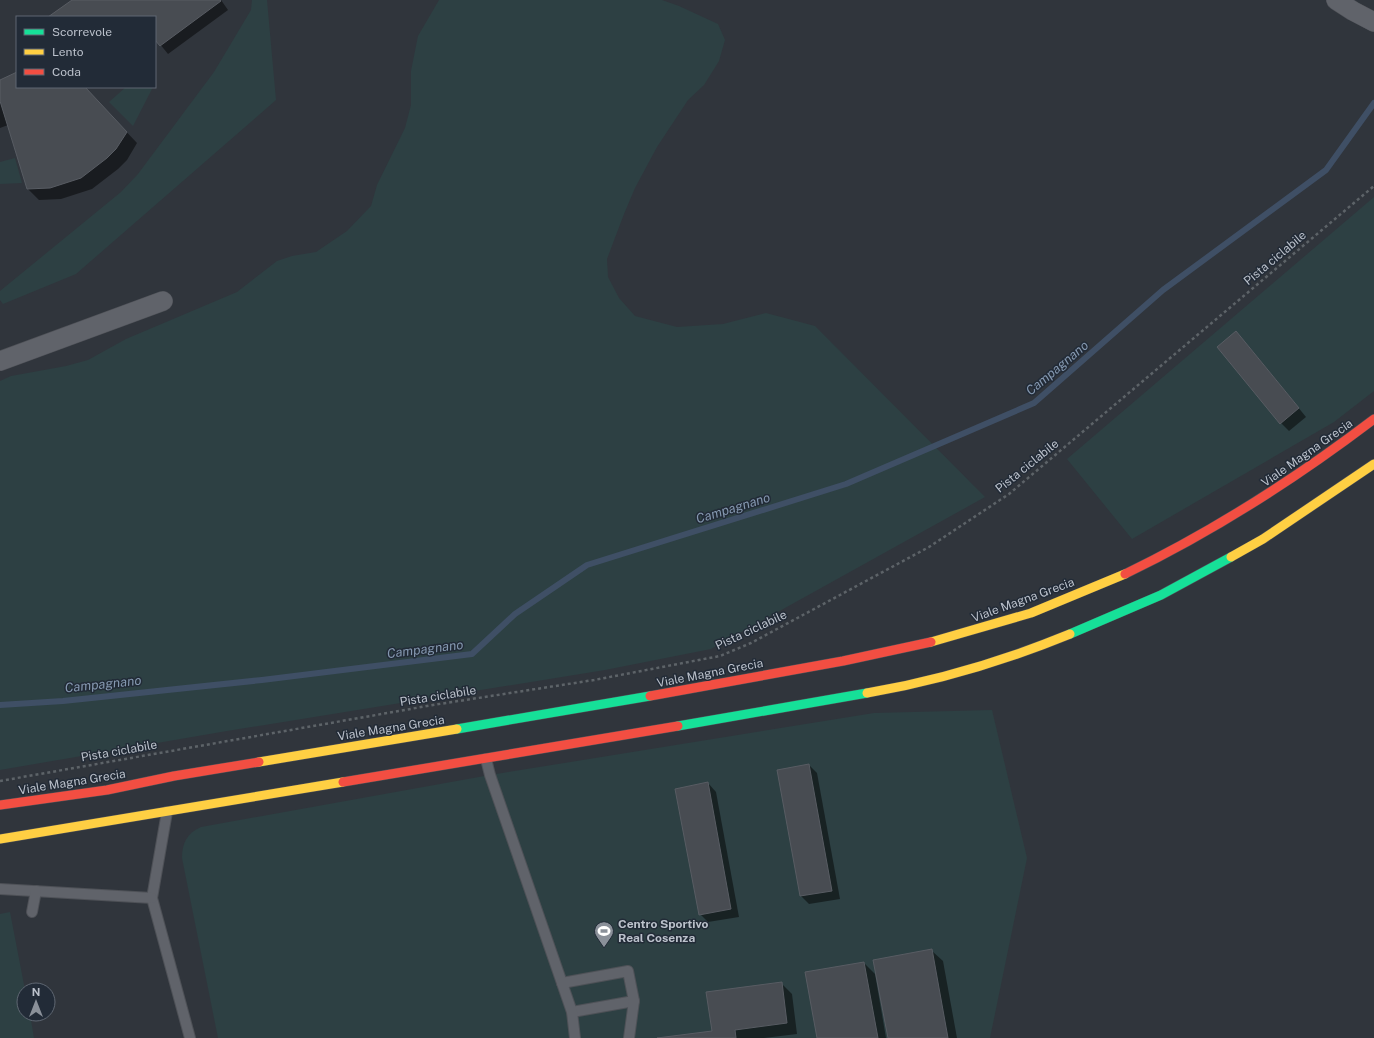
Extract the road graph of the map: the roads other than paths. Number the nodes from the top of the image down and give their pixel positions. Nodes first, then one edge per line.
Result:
1 (1336, 0) edge
2 (1374, 22) edge
3 (163, 302) dead end
4 (0, 361) edge
5 (1374, 419) edge
6 (1374, 464) edge
7 (486, 759) junction
8 (0, 805) edge
9 (167, 812) junction
10 (0, 838) edge
11 (0, 889) edge
12 (36, 891) junction
13 (152, 898) junction
14 (32, 912) dead end
15 (562, 983) junction
16 (634, 1000) junction
17 (572, 1012) junction
18 (190, 1038) edge
19 (575, 1038) edge
20 (629, 1038) edge

1 - 2 street
3 - 4 street
5 - 8 street, Viale Magna Grecia
6 - 7 street
7 - 9 street
7 - 15 lane
9 - 10 street
9 - 13 lane
11 - 12 lane
12 - 13 lane
12 - 14 lane
13 - 18 lane
15 - 16 lane
15 - 17 lane
16 - 17 lane
16 - 20 lane
17 - 19 lane

